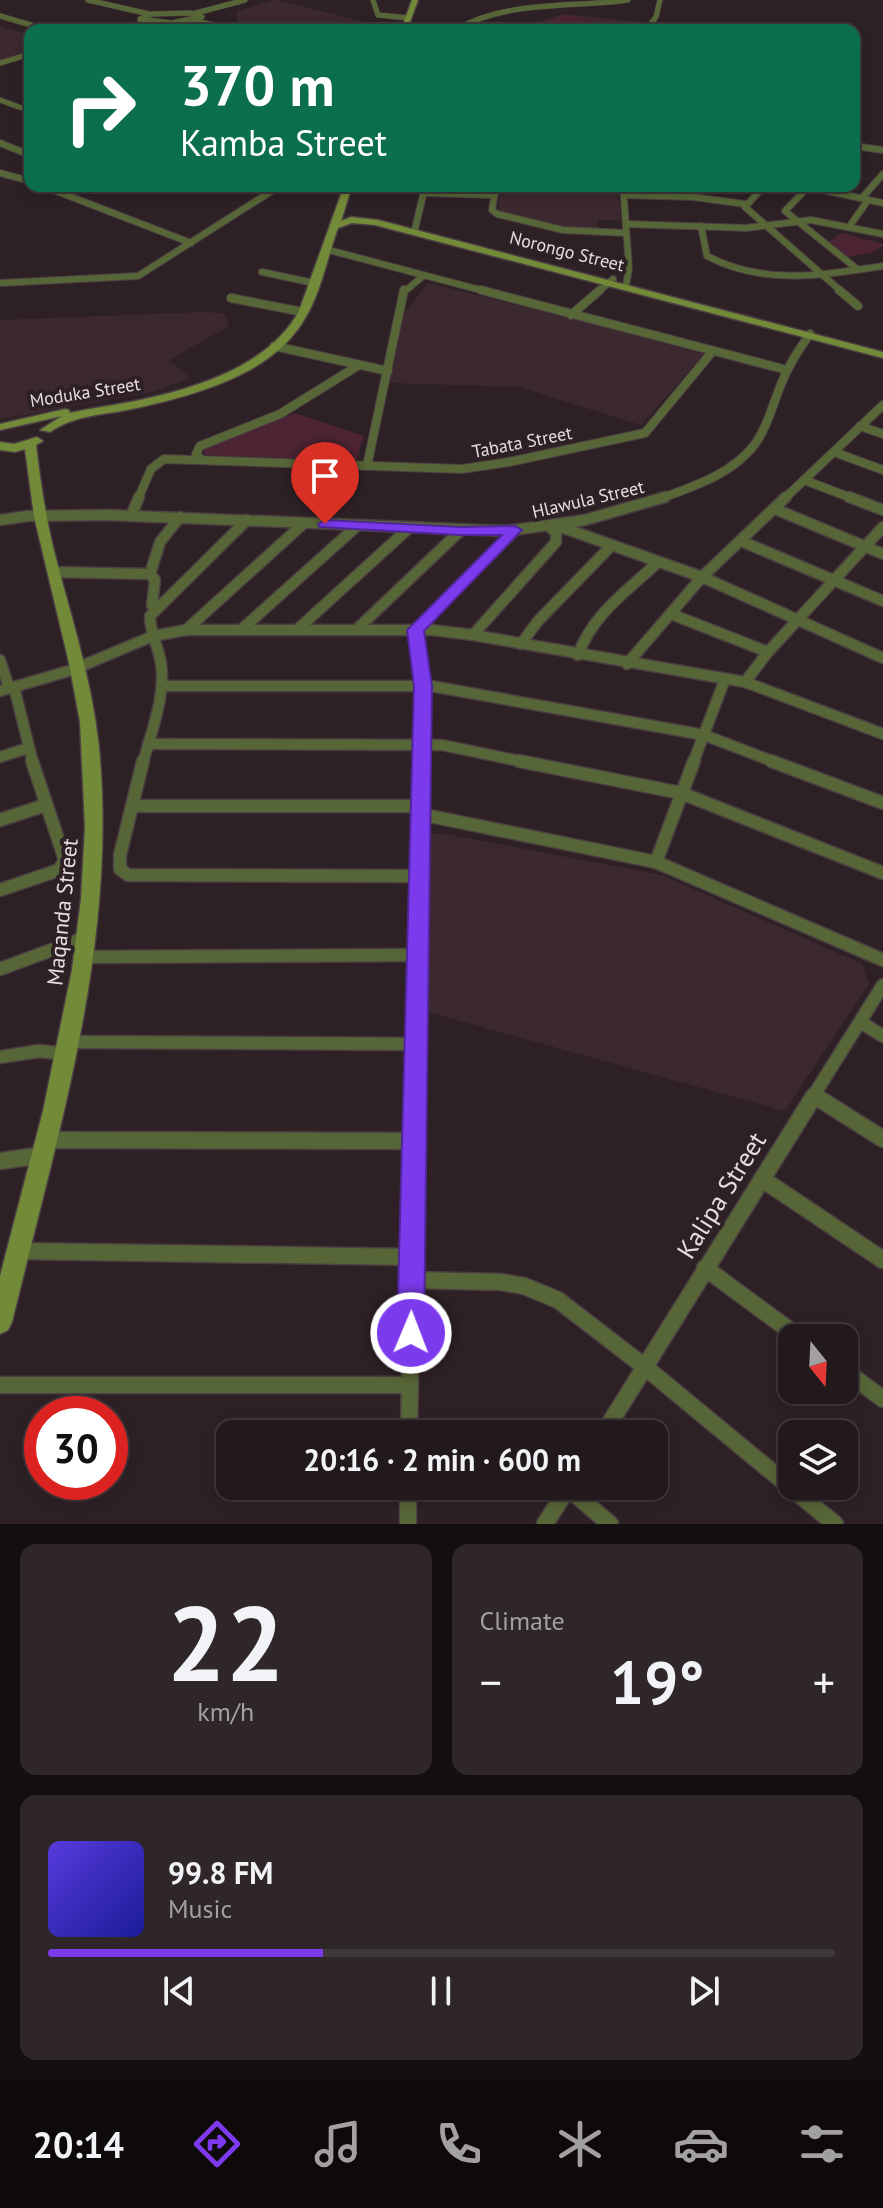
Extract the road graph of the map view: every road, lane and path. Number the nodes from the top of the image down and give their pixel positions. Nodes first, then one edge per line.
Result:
1 (88, 0) edge
2 (226, 0) edge
3 (245, 0) edge
4 (373, 0) edge
5 (415, 0) edge
6 (625, 0) edge
7 (660, 0) edge
8 (237, 3) junction
9 (604, 3) junction
10 (612, 7) dead end
11 (211, 10) junction
12 (132, 12) junction
13 (191, 13) junction
14 (152, 14) junction
15 (0, 16) edge
16 (140, 18) junction
17 (204, 18) junction
18 (409, 18) junction
19 (153, 22) junction
20 (27, 24) edge
21 (133, 24) edge
22 (139, 24) edge
23 (220, 24) edge
24 (406, 24) edge
25 (460, 24) edge
26 (651, 24) edge
27 (24, 57) edge
28 (0, 63) edge
29 (0, 100) edge
30 (24, 109) edge
31 (0, 143) edge
32 (860, 147) edge
33 (883, 150) edge
34 (24, 153) edge
35 (0, 173) edge
36 (883, 174) edge
37 (24, 179) edge
38 (59, 192) edge
39 (270, 192) edge
40 (346, 192) edge
41 (424, 192) edge
42 (452, 192) edge
43 (495, 192) edge
44 (624, 192) edge
45 (758, 192) edge
46 (804, 192) edge
47 (832, 192) edge
48 (494, 195) junction
49 (624, 195) junction
50 (865, 199) junction
51 (883, 203) edge
52 (745, 204) junction
53 (337, 216) junction
54 (799, 221) junction
55 (626, 224) junction
56 (701, 226) junction
57 (768, 227) junction
58 (849, 227) junction
59 (415, 229) junction
60 (626, 233) junction
61 (883, 234) edge
62 (191, 243) junction
63 (325, 249) junction
64 (883, 266) edge
65 (857, 269) junction
66 (262, 272) dead end
67 (822, 274) junction
68 (423, 276) junction
69 (612, 280) junction
70 (0, 283) edge
71 (314, 283) junction
72 (626, 284) junction
73 (231, 298) dead end
74 (858, 306) dead end
75 (303, 312) junction
76 (571, 315) junction
77 (788, 326) junction
78 (810, 334) junction
79 (274, 346) junction
80 (712, 352) junction
81 (883, 352) edge
82 (359, 365) junction
83 (787, 370) junction
84 (388, 371) junction
85 (154, 399) junction
86 (883, 405) edge
87 (22, 420) junction
88 (0, 426) edge
89 (860, 426) junction
90 (46, 430) junction
91 (883, 434) edge
92 (30, 445) junction
93 (0, 446) edge
94 (15, 448) junction
95 (834, 452) junction
96 (202, 460) junction
97 (367, 466) junction
98 (883, 470) edge
99 (804, 480) junction
100 (39, 509) junction
101 (775, 509) junction
102 (883, 510) edge
103 (131, 516) junction
104 (180, 517) junction
105 (0, 520) edge
106 (247, 520) junction
107 (303, 524) junction
108 (552, 525) junction
109 (357, 526) junction
110 (883, 527) edge
111 (409, 528) junction
112 (515, 530) junction
113 (460, 531) junction
114 (741, 541) junction
115 (611, 546) junction
116 (865, 546) junction
117 (883, 554) edge
118 (657, 563) junction
119 (55, 572) junction
120 (150, 574) junction
121 (702, 577) junction
122 (834, 580) junction
123 (883, 601) edge
124 (157, 607) junction
125 (671, 614) junction
126 (800, 621) junction
127 (299, 628) junction
128 (242, 629) junction
129 (357, 629) junction
130 (186, 630) junction
131 (416, 630) junction
132 (473, 635) junction
133 (153, 636) junction
134 (521, 644) junction
135 (768, 652) junction
136 (578, 655) junction
137 (883, 658) edge
138 (0, 660) edge
139 (627, 664) junction
140 (80, 667) junction
141 (725, 679) junction
142 (745, 682) junction
143 (162, 686) junction
144 (423, 686) junction
145 (7, 689) edge
146 (883, 734) edge
147 (704, 735) junction
148 (422, 743) junction
149 (148, 744) junction
150 (28, 748) junction
151 (0, 757) edge
152 (681, 793) junction
153 (883, 803) edge
154 (46, 805) junction
155 (133, 806) junction
156 (420, 810) junction
157 (0, 820) edge
158 (656, 862) junction
159 (883, 873) edge
160 (420, 876) junction
161 (0, 890) edge
162 (87, 937) junction
163 (418, 955) junction
164 (85, 957) junction
165 (883, 960) edge
166 (0, 969) edge
167 (883, 985) edge
168 (862, 1023) junction
169 (883, 1036) edge
170 (416, 1044) junction
171 (69, 1048) junction
172 (0, 1057) edge
173 (815, 1096) junction
174 (883, 1139) edge
175 (413, 1141) junction
176 (45, 1147) junction
177 (0, 1161) edge
178 (762, 1179) junction
179 (412, 1257) junction
180 (883, 1260) edge
181 (11, 1263) edge
182 (705, 1268) junction
183 (412, 1280) junction
184 (0, 1322) edge
185 (781, 1324) edge
186 (645, 1367) junction
187 (858, 1380) edge
188 (0, 1385) edge
189 (410, 1385) junction
190 (883, 1399) edge
191 (409, 1420) edge
192 (612, 1420) edge
193 (408, 1500) edge
194 (561, 1500) edge
195 (583, 1500) edge
196 (408, 1524) edge
197 (545, 1524) edge
198 (610, 1524) edge
199 (835, 1524) edge

1 - 12 street
2 - 8 street
3 - 8 street
4 - 18 street
5 - 18 street
6 - 9 street
7 - 26 street
8 - 11 street
9 - 10 street
9 - 25 street
11 - 13 street
11 - 17 street
12 - 14 street
12 - 16 street
13 - 14 street
13 - 17 street
14 - 16 street
15 - 20 street
16 - 19 street
16 - 21 street
17 - 19 street
17 - 23 street
18 - 24 street
19 - 22 street
27 - 28 street
29 - 30 street
31 - 34 street
32 - 33 street
35 - 37 street
36 - 50 street
38 - 62 street
39 - 62 street
40 - 53 street, Moduka Street
41 - 59 street
42 - 48 street
43 - 48 street
44 - 49 street
45 - 52 street
46 - 54 street
47 - 50 street
48 - 60 street
49 - 52 street
49 - 55 street
50 - 51 street
50 - 58 street
52 - 57 street
53 - 59 street, Norongo Street
53 - 63 street, Moduka Street
53 - 69 street, Norongo Street
54 - 57 street
54 - 58 street
54 - 65 street
55 - 56 street
55 - 60 street
56 - 57 street
56 - 67 street
57 - 67 street
58 - 61 street
59 - 69 street, Norongo Street
60 - 72 street
62 - 70 street
63 - 68 street
63 - 71 street, Moduka Street
64 - 65 street
65 - 67 street
66 - 71 street
67 - 74 street
68 - 76 street
68 - 84 street
69 - 72 street, Norongo Street
69 - 76 street
71 - 75 street, Moduka Street
72 - 77 street, Norongo Street
73 - 75 street
75 - 79 street, Moduka Street
76 - 80 street
77 - 78 street
77 - 81 street
78 - 81 street
78 - 83 street, Hlawula Street
79 - 82 street
79 - 85 street, Moduka Street
80 - 83 street
80 - 97 street, Tabata Street
82 - 84 street
82 - 96 street
83 - 108 street, Hlawula Street
84 - 97 street
85 - 87 street, Moduka Street
85 - 90 street, Moduka Street
86 - 89 street
87 - 88 street, Moduka Street
87 - 90 street
89 - 91 street
89 - 95 street
90 - 92 street
92 - 94 street
92 - 100 street, Maqanda Street
93 - 94 street
94 - 100 street, Maqanda Street
95 - 98 street
95 - 99 street
96 - 97 street, Tabata Street
96 - 103 street, Tabata Street
99 - 101 street
99 - 102 street
100 - 103 street, Hlawula Street
100 - 105 street, Hlawula Street
100 - 119 street, Maqanda Street
101 - 114 street
101 - 116 street
103 - 104 street, Hlawula Street
104 - 106 street, Hlawula Street
104 - 120 street
106 - 107 street, Hlawula Street
106 - 124 street
107 - 109 street, Hlawula Street
107 - 130 street
108 - 112 street, Hlawula Street
108 - 115 street
108 - 132 street
109 - 111 street, Hlawula Street
109 - 128 street
110 - 116 street
111 - 113 street, Hlawula Street
111 - 127 street
112 - 113 street, Hlawula Street
112 - 131 street
113 - 129 street
114 - 121 street
114 - 122 street
115 - 118 street
115 - 134 street
116 - 117 street
116 - 122 street
118 - 121 street
118 - 136 street
119 - 120 street
119 - 140 street, Maqanda Street
120 - 124 street
121 - 125 street
121 - 126 street
122 - 123 street
122 - 126 street
124 - 133 street
125 - 135 street
125 - 139 street
126 - 135 street
126 - 137 street
127 - 128 street
127 - 129 street
128 - 130 street
129 - 131 street
130 - 133 street
131 - 132 street
131 - 144 street
132 - 134 street
133 - 140 street
133 - 143 street
134 - 136 street
135 - 142 street
136 - 139 street
138 - 145 street
139 - 141 street
140 - 145 street
140 - 162 street, Maqanda Street
141 - 142 street
141 - 147 street
142 - 146 street
143 - 144 street
143 - 149 street
144 - 147 street
144 - 148 street
145 - 150 street
147 - 152 street
147 - 153 street
148 - 149 street
148 - 152 street
148 - 156 street
149 - 155 street
150 - 151 street
150 - 154 street
152 - 158 street
152 - 159 street
154 - 157 street
154 - 161 street
155 - 156 street
155 - 160 street
156 - 158 street
156 - 160 street
158 - 165 street
160 - 163 street
162 - 164 street, Maqanda Street
162 - 166 street
163 - 164 street
163 - 170 street
164 - 171 street, Maqanda Street
167 - 168 street, Kalipa Street
168 - 169 street
168 - 173 street, Kalipa Street
170 - 171 street
170 - 175 street
171 - 172 street
171 - 176 street, Maqanda Street
173 - 174 street
173 - 178 street, Kalipa Street
175 - 176 street
175 - 179 street
176 - 177 street
176 - 181 street, Maqanda Street
178 - 180 street
178 - 182 street, Kalipa Street
179 - 181 street
179 - 183 street
181 - 184 street, Maqanda Street
182 - 185 street
182 - 186 street, Kalipa Street
183 - 186 street
183 - 189 street
186 - 192 street, Kalipa Street
186 - 199 street
187 - 190 street
188 - 189 street
189 - 191 street
193 - 196 street
194 - 197 street
195 - 198 street

